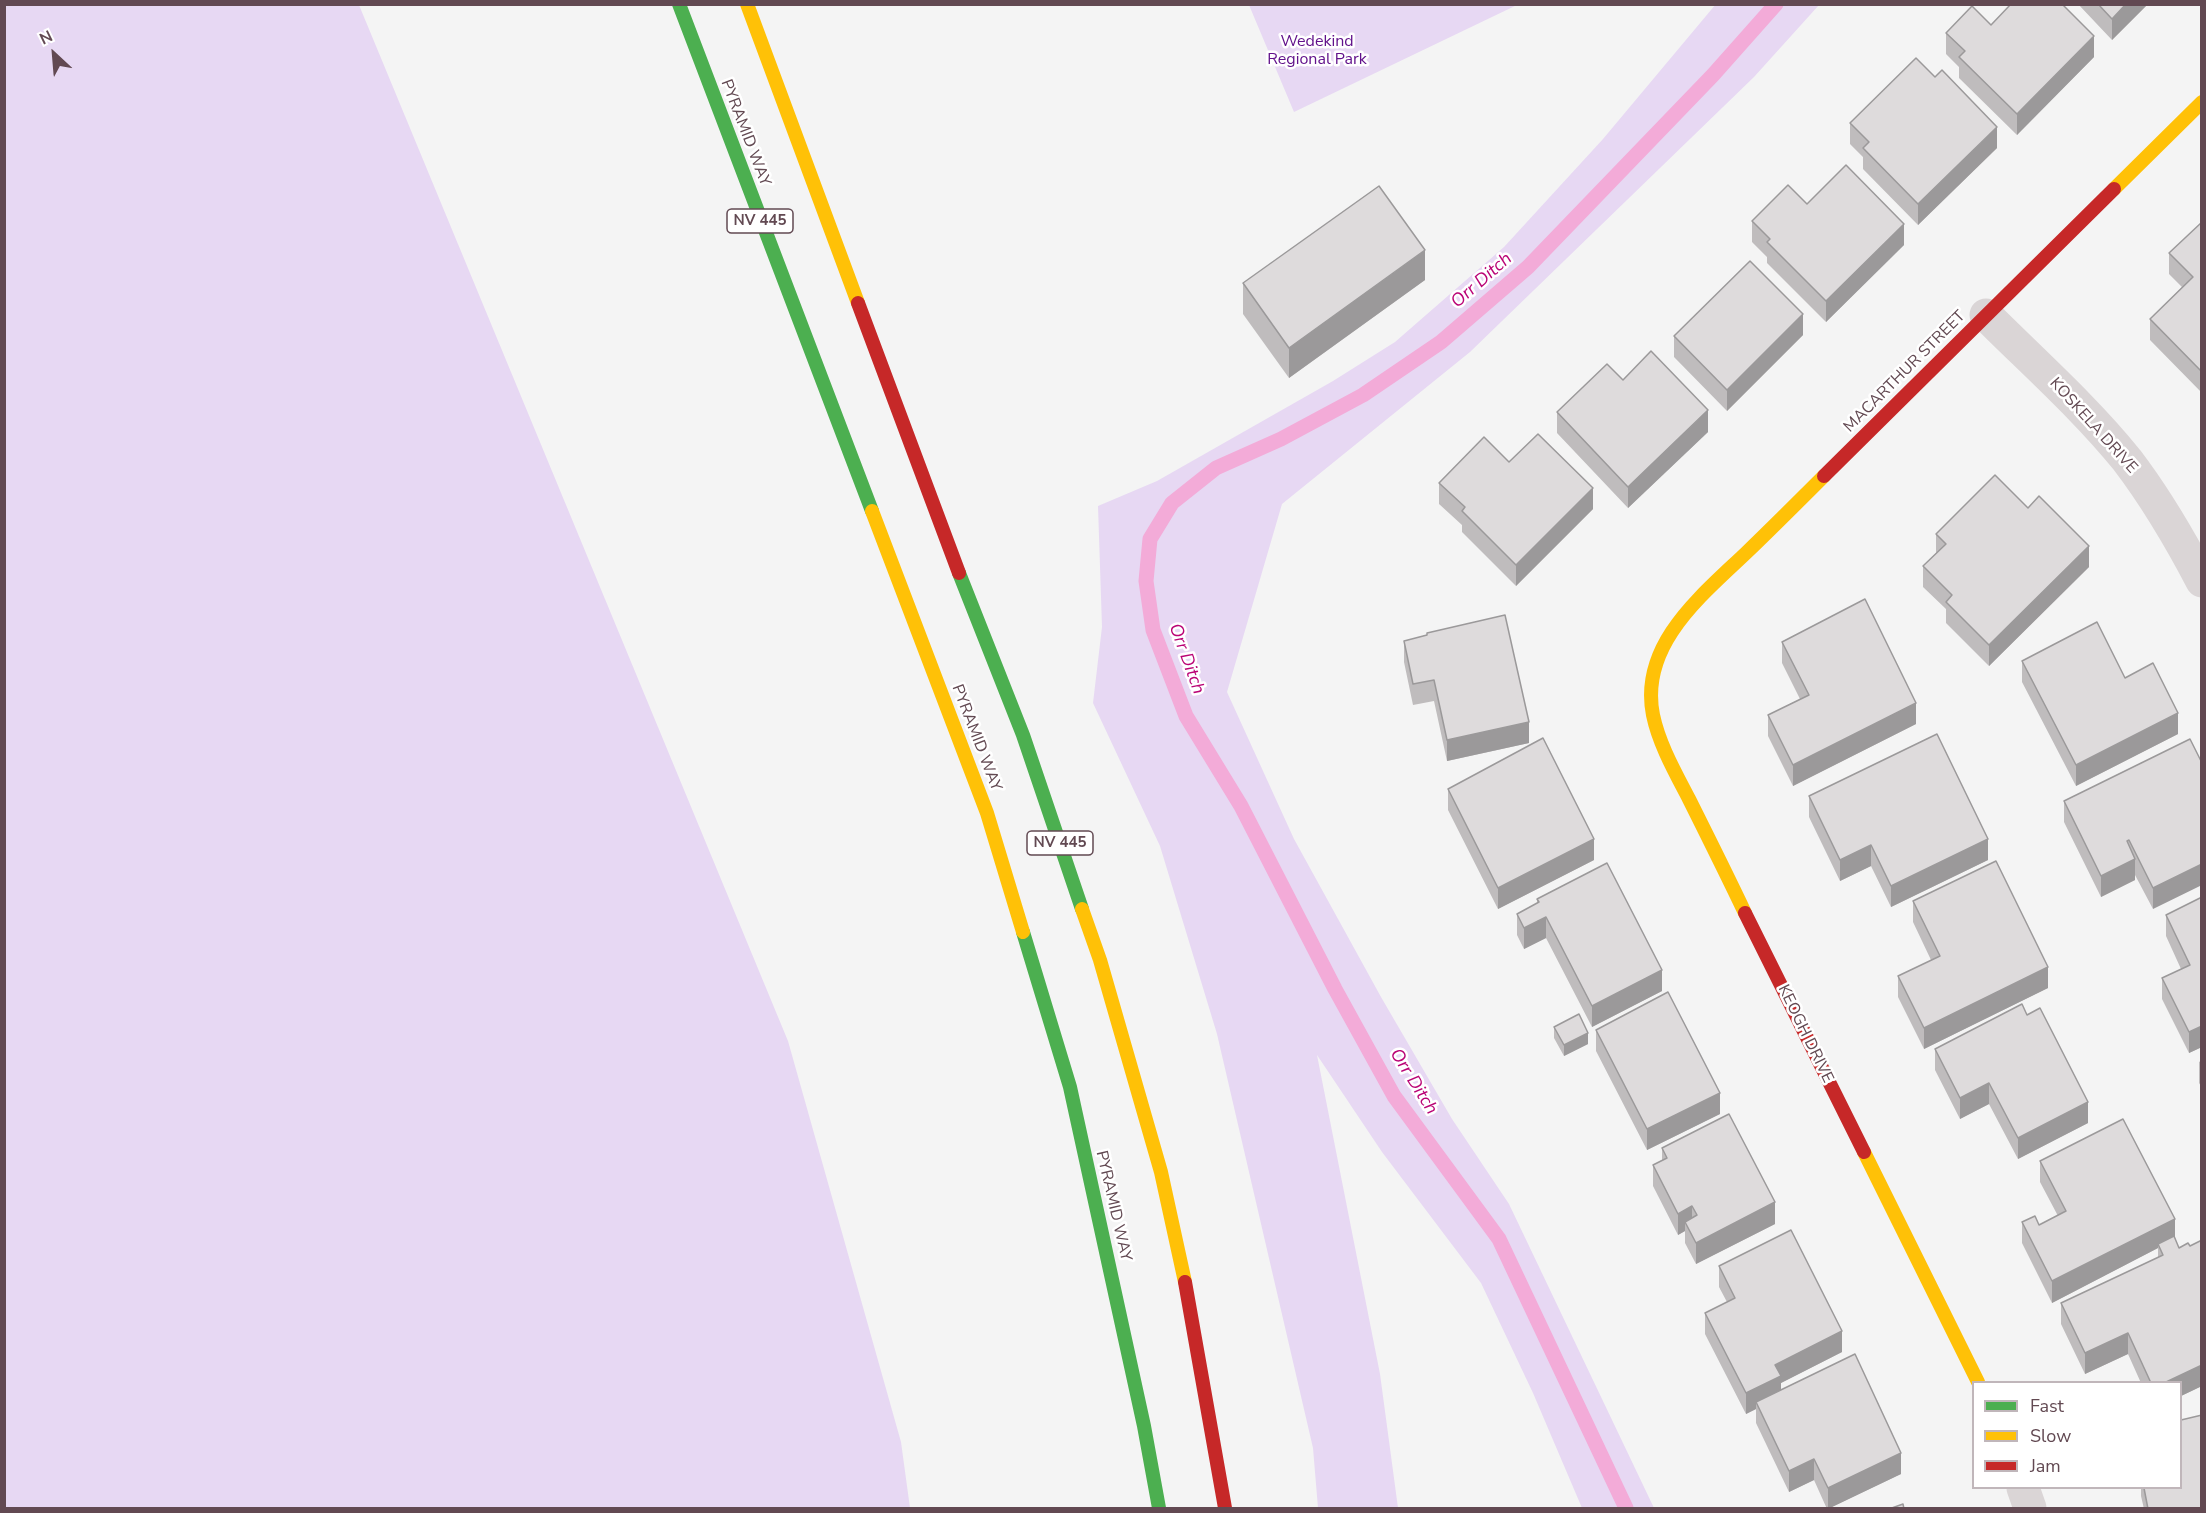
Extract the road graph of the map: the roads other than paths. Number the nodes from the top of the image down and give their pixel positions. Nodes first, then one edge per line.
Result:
1 (679, 4) edge
2 (747, 4) edge
3 (2202, 102) edge
4 (1986, 315) junction
5 (2202, 582) edge
6 (1652, 680) joint
7 (1977, 1381) edge
8 (2023, 1489) edge
9 (1159, 1509) edge
10 (1225, 1509) edge
11 (2030, 1509) edge

1 - 9 main road, PYRAMID WAY / NV 445
2 - 10 main road, NV 445
3 - 4 main road, MACARTHUR STREET
4 - 5 street, KOSKELA DRIVE
4 - 6 main road, MACARTHUR STREET
6 - 7 main road, KEOGH DRIVE
8 - 11 street

